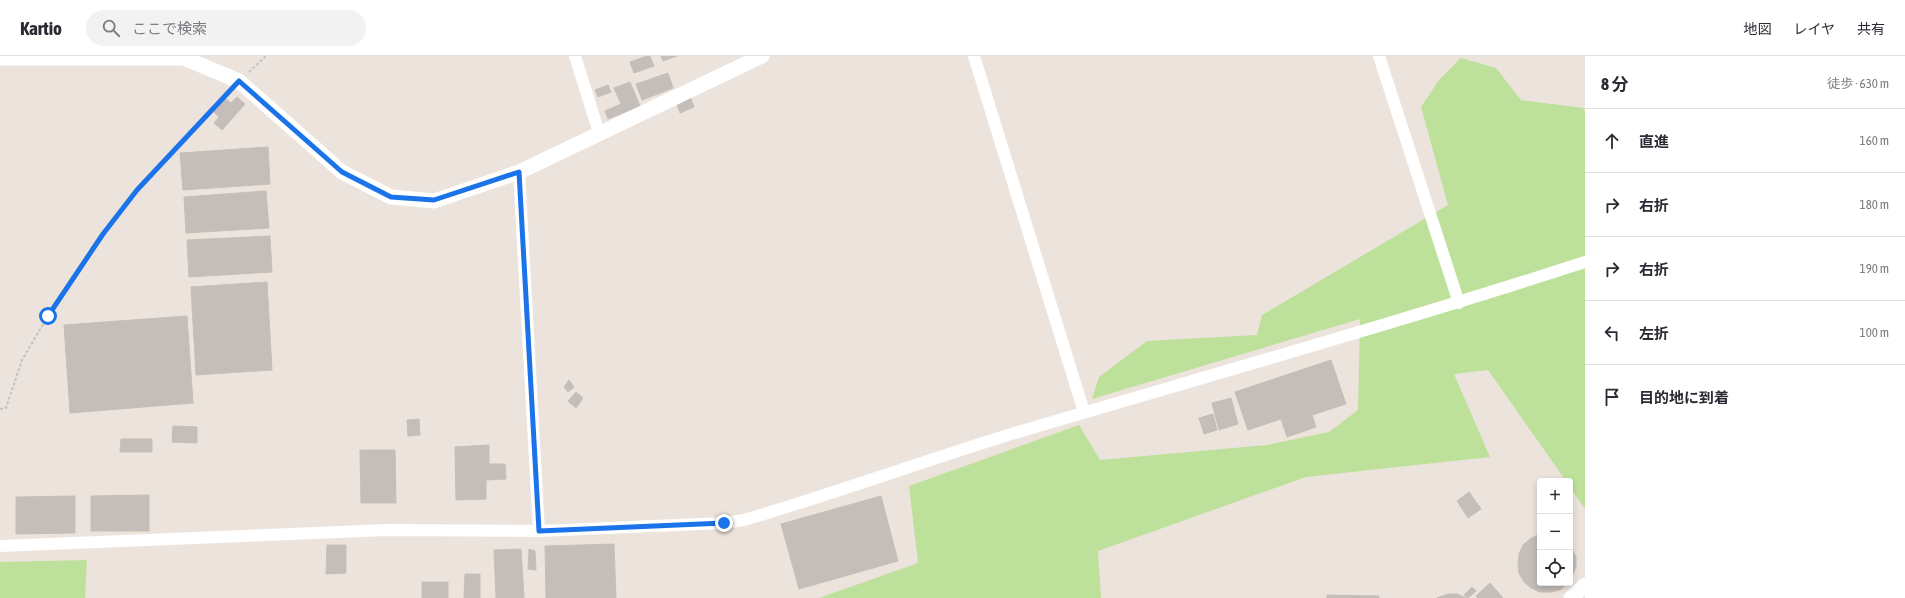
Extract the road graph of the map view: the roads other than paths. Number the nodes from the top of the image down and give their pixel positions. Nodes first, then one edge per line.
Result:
1 (576, 56) edge
2 (762, 56) edge
3 (974, 56) edge
4 (1379, 56) edge
5 (0, 58) edge
6 (599, 133) junction
7 (519, 172) junction
8 (1585, 262) edge
9 (1459, 303) junction
10 (1084, 412) junction
11 (539, 531) junction
12 (0, 546) edge
13 (1585, 585) edge
14 (1571, 598) edge

1 - 6 street
2 - 6 street
3 - 10 street
4 - 9 street
5 - 7 street
6 - 7 street
7 - 11 street
8 - 9 street
9 - 10 street
10 - 11 street
11 - 12 street
13 - 14 street

